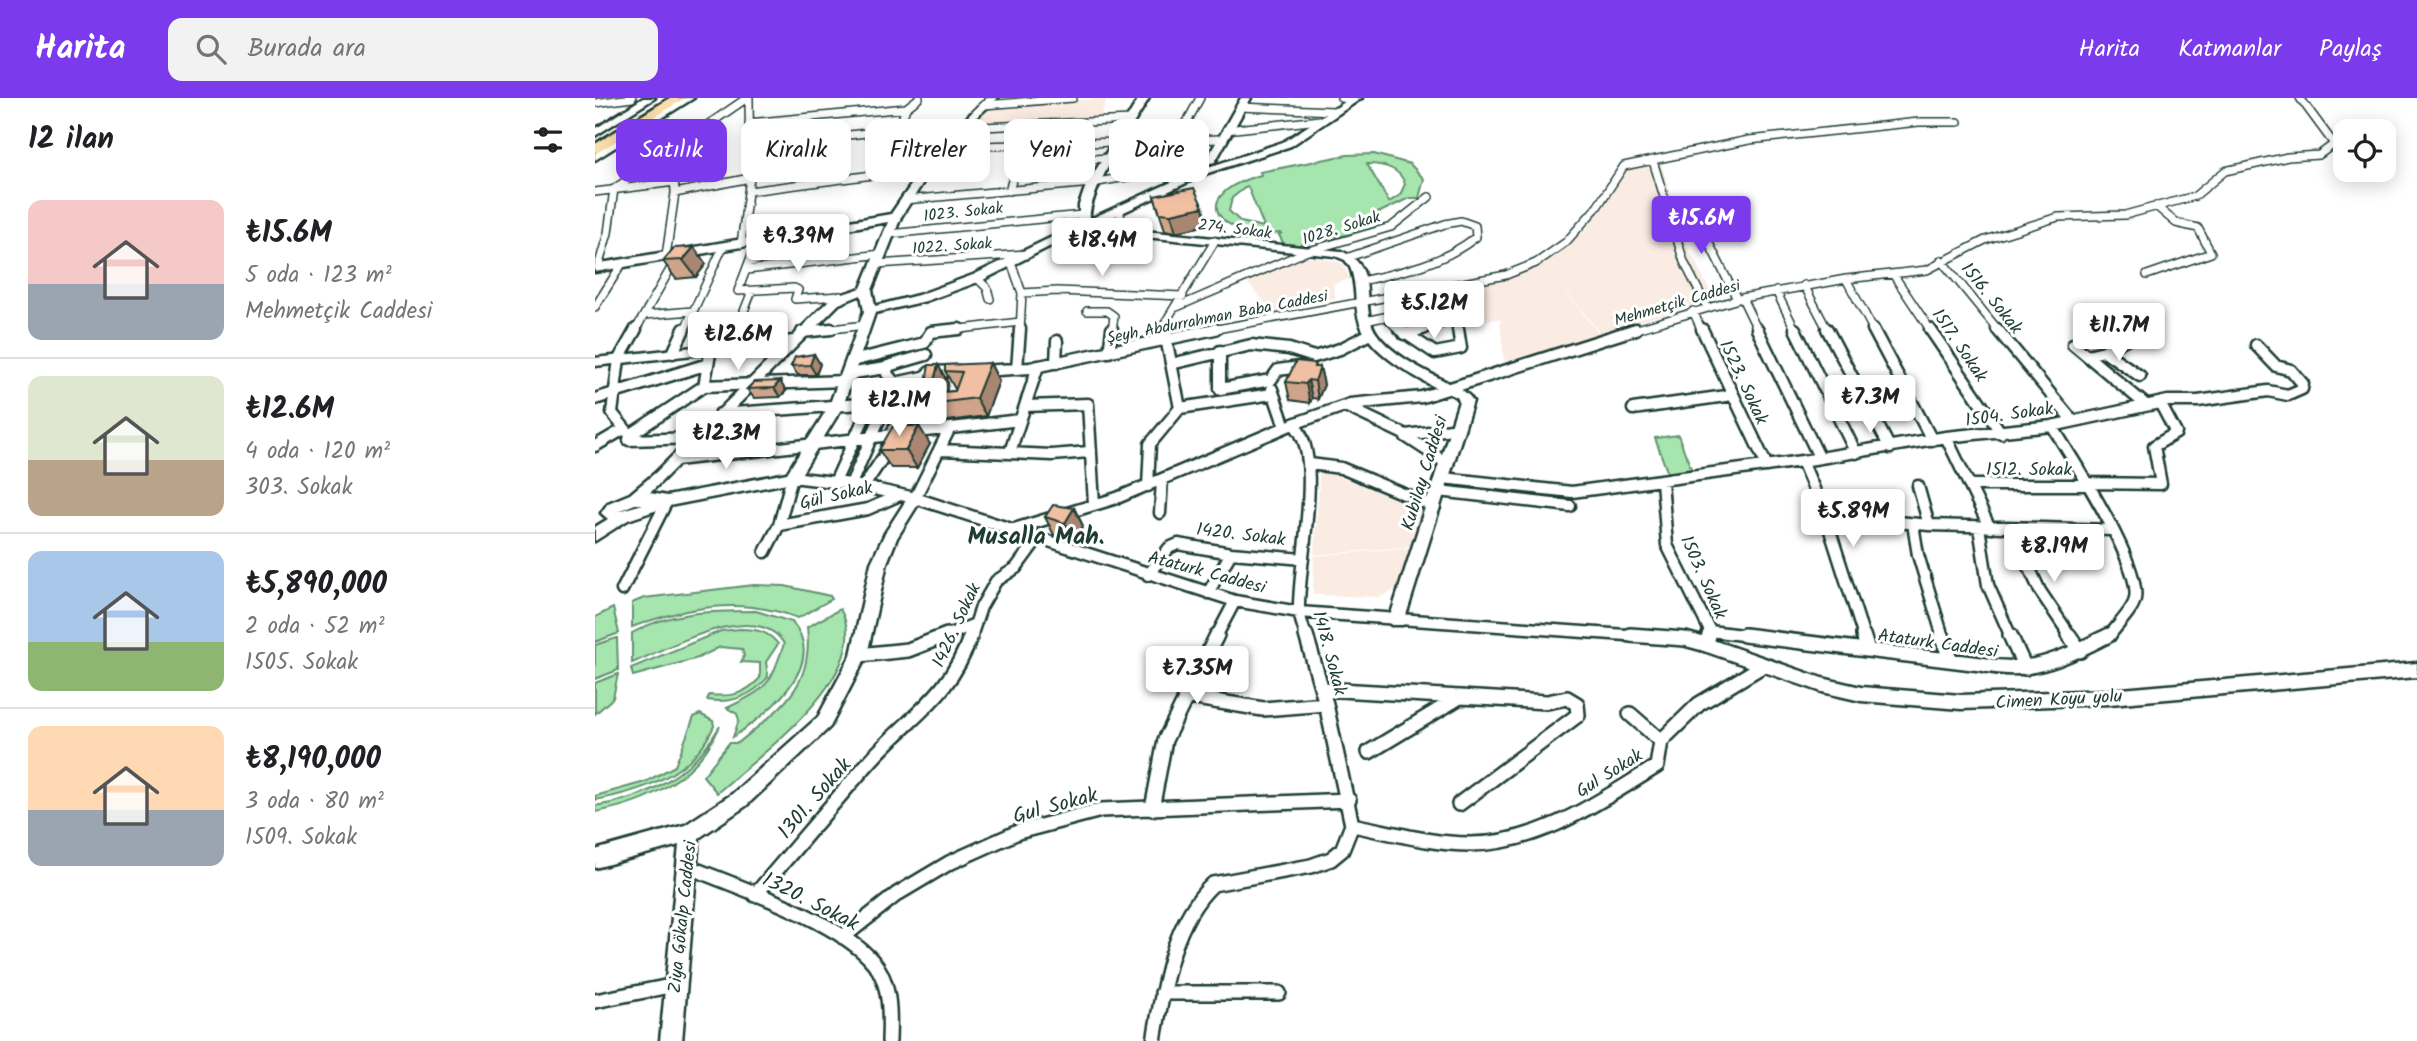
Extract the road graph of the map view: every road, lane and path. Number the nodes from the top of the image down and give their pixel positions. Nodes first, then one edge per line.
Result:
1 (632, 98) edge
2 (650, 98) edge
3 (658, 98) edge
4 (679, 98) edge
5 (689, 98) edge
6 (748, 98) edge
7 (919, 98) edge
8 (1073, 98) edge
9 (1144, 98) edge
10 (1200, 98) edge
11 (1341, 98) edge
12 (1350, 98) edge
13 (1357, 98) edge
14 (2300, 98) edge
15 (989, 101) edge
16 (595, 103) edge
17 (1243, 103) edge
18 (906, 108) junction
19 (1335, 111) junction
20 (717, 119) edge
21 (749, 119) edge
22 (791, 119) edge
23 (902, 119) edge
24 (970, 119) edge
25 (1132, 119) edge
26 (1188, 119) edge
27 (1319, 120) junction
28 (1109, 121) edge
29 (1958, 122) dead end
30 (990, 124) edge
31 (595, 134) edge
32 (1224, 134) junction
33 (1209, 136) edge
34 (595, 139) edge
35 (1109, 142) edge
36 (990, 146) edge
37 (595, 150) edge
38 (595, 157) edge
39 (1109, 159) edge
40 (1653, 161) junction
41 (1209, 165) junction
42 (865, 176) edge
43 (741, 180) edge
44 (1109, 180) edge
45 (624, 182) edge
46 (675, 182) joint
47 (750, 182) edge
48 (917, 182) edge
49 (1012, 182) edge
50 (1173, 182) edge
51 (1092, 183) junction
52 (614, 189) junction
53 (749, 191) junction
54 (1009, 191) junction
55 (595, 192) edge
56 (675, 192) junction
57 (1429, 197) dead end
58 (905, 200) junction
59 (1688, 201) dead end
60 (2156, 206) junction
61 (1119, 208) junction
62 (895, 217) junction
63 (1084, 220) junction
64 (608, 233) junction
65 (808, 233) junction
66 (595, 234) edge
67 (889, 234) junction
68 (1067, 235) junction
69 (1117, 235) junction
70 (757, 241) junction
71 (1215, 241) junction
72 (741, 244) junction
73 (723, 247) junction
74 (1305, 252) junction
75 (679, 254) junction
76 (1028, 254) junction
77 (666, 256) junction
78 (1349, 257) junction
79 (1013, 260) junction
80 (1941, 260) junction
81 (877, 263) junction
82 (622, 264) junction
83 (749, 266) junction
84 (597, 267) edge
85 (1893, 274) junction
86 (2147, 275) dead end
87 (977, 278) junction
88 (1846, 279) junction
89 (1361, 281) junction
90 (1804, 285) junction
91 (866, 290) junction
92 (752, 291) junction
93 (1776, 291) junction
94 (1022, 293) junction
95 (1183, 296) junction
96 (838, 299) junction
97 (990, 299) dead end
98 (1740, 299) junction
99 (1362, 302) junction
100 (595, 307) edge
101 (1177, 307) junction
102 (1707, 307) junction
103 (692, 311) junction
104 (870, 311) junction
105 (1087, 311) dead end
106 (1693, 311) junction
107 (645, 314) junction
108 (1386, 317) junction
109 (1456, 320) junction
110 (1020, 322) junction
111 (865, 325) junction
112 (1368, 328) junction
113 (1404, 334) junction
114 (798, 336) junction
115 (2132, 336) dead end
116 (1166, 338) junction
117 (1057, 341) dead end
118 (1154, 341) junction
119 (924, 343) junction
120 (2073, 344) dead end
121 (2256, 345) dead end
122 (730, 347) junction
123 (711, 349) junction
124 (2104, 351) junction
125 (1109, 352) junction
126 (1220, 352) junction
127 (673, 353) junction
128 (926, 355) junction
129 (2087, 355) junction
130 (1314, 357) junction
131 (619, 359) junction
132 (852, 361) junction
133 (595, 362) edge
134 (1056, 363) junction
135 (708, 364) junction
136 (1171, 364) junction
137 (1038, 366) junction
138 (1017, 369) junction
139 (887, 374) junction
140 (928, 374) junction
141 (2140, 376) dead end
142 (1271, 380) junction
143 (845, 381) junction
144 (704, 386) junction
145 (749, 386) junction
146 (1443, 388) junction
147 (617, 392) junction
148 (1272, 394) junction
149 (1733, 394) junction
150 (595, 399) edge
151 (1680, 402) junction
152 (2160, 403) junction
153 (886, 404) junction
154 (870, 405) junction
155 (908, 405) junction
156 (2146, 405) junction
157 (836, 406) junction
158 (1025, 406) junction
159 (1345, 406) junction
160 (1180, 408) junction
161 (1633, 409) dead end
162 (720, 414) junction
163 (1685, 415) dead end
164 (1020, 420) junction
165 (2072, 420) junction
166 (1289, 425) junction
167 (2052, 426) junction
168 (950, 428) junction
169 (1459, 428) junction
170 (923, 431) junction
171 (2001, 433) junction
172 (895, 434) junction
173 (628, 435) junction
174 (1403, 435) junction
175 (870, 437) junction
176 (698, 438) junction
177 (855, 438) junction
178 (1946, 438) junction
179 (1932, 440) junction
180 (813, 444) junction
181 (595, 446) edge
182 (1890, 448) junction
183 (941, 450) junction
184 (1010, 452) junction
185 (1089, 452) junction
186 (1856, 453) junction
187 (1819, 457) junction
188 (676, 460) junction
189 (1802, 461) junction
190 (1310, 464) junction
191 (1767, 466) junction
192 (792, 477) junction
193 (1444, 477) junction
194 (1162, 480) junction
195 (1662, 481) junction
196 (835, 482) junction
197 (851, 484) junction
198 (2087, 484) junction
199 (1969, 485) junction
200 (864, 486) junction
201 (1148, 486) junction
202 (1918, 486) dead end
203 (908, 496) junction
204 (667, 501) junction
205 (1094, 504) junction
206 (1570, 506) dead end
207 (1435, 507) junction
208 (616, 508) edge
209 (1160, 513) dead end
210 (1825, 515) junction
211 (1913, 524) junction
212 (1929, 525) junction
213 (779, 526) junction
214 (1985, 527) junction
215 (595, 528) edge
216 (2011, 528) junction
217 (1014, 529) junction
218 (2111, 530) junction
219 (595, 536) edge
220 (1038, 538) junction
221 (765, 552) dead end
222 (1231, 553) junction
223 (1303, 559) junction
224 (1147, 575) junction
225 (622, 590) dead end
226 (1208, 593) junction
227 (1235, 601) junction
228 (1299, 612) junction
229 (1397, 620) junction
230 (974, 625) junction
231 (1709, 638) junction
232 (1868, 650) junction
233 (2080, 651) junction
234 (859, 655) junction
235 (1949, 660) junction
236 (1764, 665) junction
237 (2025, 668) junction
238 (2417, 670) edge
239 (1322, 689) junction
240 (1184, 696) junction
241 (1460, 697) junction
242 (1326, 704) junction
243 (1630, 714) dead end
244 (1661, 741) junction
245 (1369, 752) dead end
246 (874, 757) joint
247 (1349, 800) junction
248 (1459, 804) dead end
249 (1152, 809) junction
250 (1352, 825) junction
251 (690, 833) junction
252 (595, 859) edge
253 (689, 867) junction
254 (755, 895) junction
255 (843, 937) junction
256 (675, 985) junction
257 (1162, 993) junction
258 (1279, 993) dead end
259 (595, 1001) edge
260 (671, 1041) edge
261 (889, 1041) edge
262 (1154, 1041) edge

1 - 16 street
2 - 31 street
3 - 34 highway
4 - 37 highway
5 - 38 street
6 - 20 street
6 - 21 street
7 - 18 street
8 - 15 street
9 - 25 street
10 - 26 street
11 - 12 street
12 - 19 street
13 - 41 street
14 - 60 street, Mehmetçik Caddesi
15 - 24 street
17 - 19 street
17 - 32 street
18 - 22 street
18 - 23 street
19 - 27 street
27 - 32 street
27 - 41 street
28 - 30 street
29 - 40 street, Şeyh Abdurrahman Baba Caddesi
32 - 33 street
32 - 41 street
35 - 36 street
39 - 51 street
40 - 99 street, Şeyh Abdurrahman Baba Caddesi
40 - 102 street
42 - 53 street
43 - 56 street
44 - 51 street
45 - 52 street
46 - 52 street
46 - 56 street
47 - 53 street
48 - 58 street
49 - 54 street
50 - 61 street
51 - 54 street
51 - 63 street
52 - 55 street
52 - 64 street
53 - 72 street
54 - 58 street
56 - 77 street
57 - 74 street, 1028. Sokak
58 - 62 street
59 - 98 street
60 - 80 street, Mehmetçik Caddesi
60 - 86 street
61 - 63 street
61 - 69 street
62 - 65 street
62 - 67 street
63 - 67 street, 1023. Sokak
63 - 68 street
64 - 66 street
64 - 84 street
65 - 70 street
65 - 83 street
67 - 81 street
68 - 69 street, 274. Sokak
68 - 76 street
69 - 71 street, 274. Sokak
70 - 72 street
70 - 83 street
71 - 74 street, 274. Sokak
71 - 95 street
72 - 73 street
73 - 75 street
73 - 103 street
74 - 78 street, 274. Sokak
74 - 101 street, 1028. Sokak
75 - 77 street
75 - 107 street
76 - 79 street
76 - 81 street, 1022. Sokak
77 - 82 street
78 - 89 street
78 - 89 street
79 - 81 street, 1022. Sokak
79 - 87 street
79 - 94 street
80 - 85 street, Mehmetçik Caddesi
80 - 165 street, 1516. Sokak
81 - 83 street
81 - 91 street
81 - 96 street
82 - 84 street
82 - 100 street
83 - 92 street
85 - 88 street, Mehmetçik Caddesi
85 - 171 street, 1517. Sokak
87 - 97 street
87 - 104 street
88 - 90 street, Mehmetçik Caddesi
88 - 179 street
89 - 99 street
90 - 93 street, Mehmetçik Caddesi
90 - 182 street
91 - 96 street
91 - 104 street
92 - 96 street
92 - 122 street
93 - 98 street, Mehmetçik Caddesi
93 - 186 street
94 - 95 street
94 - 110 street
95 - 101 street
96 - 114 street
98 - 102 street, Mehmetçik Caddesi
98 - 187 street
99 - 112 street
99 - 116 street, Şeyh Abdurrahman Baba Caddesi
101 - 118 street
102 - 106 street, Mehmetçik Caddesi
103 - 107 street
103 - 127 street
104 - 111 street
105 - 125 street
106 - 146 street, Mehmetçik Caddesi
106 - 149 street, 1523. Sokak
107 - 131 street
108 - 109 street
108 - 112 street
108 - 113 street
109 - 113 street
109 - 113 street
110 - 119 street
110 - 138 street
111 - 114 street
111 - 132 street
112 - 130 street
112 - 146 street, Kubilay Caddesi
114 - 122 street
114 - 145 street
115 - 124 street
116 - 118 street, Şeyh Abdurrahman Baba Caddesi
116 - 136 street
117 - 134 street
118 - 125 street, Şeyh Abdurrahman Baba Caddesi
119 - 128 street
119 - 132 street
120 - 129 street
121 - 152 street, 1504. Sokak
122 - 123 street
123 - 127 street
123 - 135 street
124 - 129 street
124 - 141 street
125 - 134 street, Şeyh Abdurrahman Baba Caddesi
126 - 130 street
126 - 136 street
126 - 142 street
127 - 131 street
128 - 139 street
128 - 140 street
129 - 156 street
130 - 142 street
131 - 133 street
131 - 147 street
132 - 143 street
134 - 137 street, Şeyh Abdurrahman Baba Caddesi
135 - 144 street
135 - 147 street
136 - 160 street
137 - 138 street, Şeyh Abdurrahman Baba Caddesi
137 - 158 street
138 - 140 street, Şeyh Abdurrahman Baba Caddesi
139 - 140 street, Şeyh Abdurrahman Baba Caddesi
139 - 143 street
140 - 155 street
142 - 148 street, 1418. Sokak
143 - 145 street
143 - 157 street
144 - 145 street
144 - 173 street
145 - 162 street
146 - 159 street, Mehmetçik Caddesi
146 - 169 street, Kubilay Caddesi
147 - 150 street
147 - 173 street
148 - 160 street
148 - 166 street, 1418. Sokak
149 - 151 street
149 - 191 street, 1523. Sokak
151 - 161 street
151 - 163 street
152 - 156 street, 1504. Sokak
152 - 198 street, 1512. Sokak
153 - 154 street
153 - 155 street
153 - 175 street
154 - 157 street
154 - 177 street
155 - 170 street
155 - 172 street
156 - 165 street, 1504. Sokak
157 - 162 street
157 - 180 street
158 - 164 street
158 - 185 street
159 - 166 street, Mehmetçik Caddesi
159 - 174 street
160 - 201 street
162 - 176 street
164 - 168 street
164 - 184 street
165 - 167 street, 1504. Sokak
166 - 190 street, 1418. Sokak
166 - 194 street, Mehmetçik Caddesi
167 - 171 street, 1504. Sokak
167 - 198 street, Ataturk Caddesi
168 - 170 street
168 - 183 street
169 - 174 street
169 - 193 street, Kubilay Caddesi
170 - 172 street
171 - 178 street, 1504. Sokak
172 - 175 street
172 - 200 street
173 - 176 street
173 - 181 street
174 - 193 street
175 - 177 street
175 - 197 street
176 - 188 street
177 - 180 street
177 - 196 street
178 - 179 street, 1504. Sokak
178 - 199 street
179 - 182 street, 1504. Sokak
180 - 188 street
180 - 192 street
182 - 186 street, 1504. Sokak
183 - 184 street
183 - 203 street
184 - 185 street
185 - 205 street
186 - 187 street, 1504. Sokak
187 - 189 street, 1504. Sokak
188 - 208 street
189 - 191 street, 1504. Sokak
189 - 210 street
190 - 207 street
190 - 223 street, 1418. Sokak
191 - 195 street, 1504. Sokak
192 - 196 street, Ataturk Caddesi
192 - 204 street
192 - 213 street
193 - 195 street, 1504. Sokak
193 - 206 street
193 - 207 street, Kubilay Caddesi
194 - 201 street, Mehmetçik Caddesi
194 - 209 street
195 - 231 street, 1503. Sokak
196 - 197 street, Ataturk Caddesi
197 - 200 street, Ataturk Caddesi
198 - 199 street, 1512. Sokak
198 - 218 street, Ataturk Caddesi
199 - 214 street
200 - 203 street, Ataturk Caddesi
201 - 205 street, Mehmetçik Caddesi
202 - 212 street
203 - 213 street, Gül Sokak
203 - 217 street, Ataturk Caddesi
203 - 234 street, Ziya Gökalp Caddesi
204 - 208 street
204 - 225 street
205 - 217 street, Mehmetçik Caddesi
207 - 229 street, Kubilay Caddesi
208 - 215 street
208 - 219 street
210 - 211 street
210 - 232 street
211 - 212 street
211 - 235 street
212 - 214 street
213 - 221 street
214 - 216 street
214 - 237 street
216 - 218 street
216 - 233 street
217 - 220 street, Ataturk Caddesi
218 - 233 street, Ataturk Caddesi
220 - 224 street, Ataturk Caddesi
220 - 230 street, 1426. Sokak
222 - 223 street, 1420. Sokak
222 - 224 street, 1420. Sokak
222 - 226 street
223 - 228 street, 1418. Sokak
224 - 226 street, Ataturk Caddesi
226 - 227 street, Ataturk Caddesi
227 - 228 street, Ataturk Caddesi
227 - 240 street
228 - 229 street, Ataturk Caddesi
228 - 239 street, 1418. Sokak
229 - 231 street, Ataturk Caddesi
230 - 234 street
230 - 246 street, 1426. Sokak
231 - 232 street, Ataturk Caddesi
231 - 236 street, Cimen Koyu yolu
232 - 235 street, Ataturk Caddesi
233 - 237 street, Ataturk Caddesi
234 - 251 street, Ziya Gökalp Caddesi
235 - 237 street, Ataturk Caddesi
236 - 238 street, Cimen Koyu yolu
236 - 244 street, Gul Sokak
239 - 241 street
239 - 242 street, 1418. Sokak
240 - 242 street
240 - 249 street
241 - 245 street
241 - 248 street
242 - 247 street, 1418. Sokak
243 - 244 street
244 - 250 street, Gul Sokak
246 - 254 street, 1301. Sokak
247 - 249 street, Gul Sokak
247 - 250 street, 1418. Sokak
249 - 255 street, Gul Sokak
250 - 257 street, 1418. Sokak
251 - 252 street
251 - 253 street, Ziya Gökalp Caddesi
253 - 254 street, 1320. Sokak
253 - 256 street, Ziya Gökalp Caddesi
254 - 255 street, 1320. Sokak
255 - 261 street, 1320. Sokak
256 - 259 street
256 - 260 street, Ziya Gökalp Caddesi
257 - 258 street
257 - 262 street

